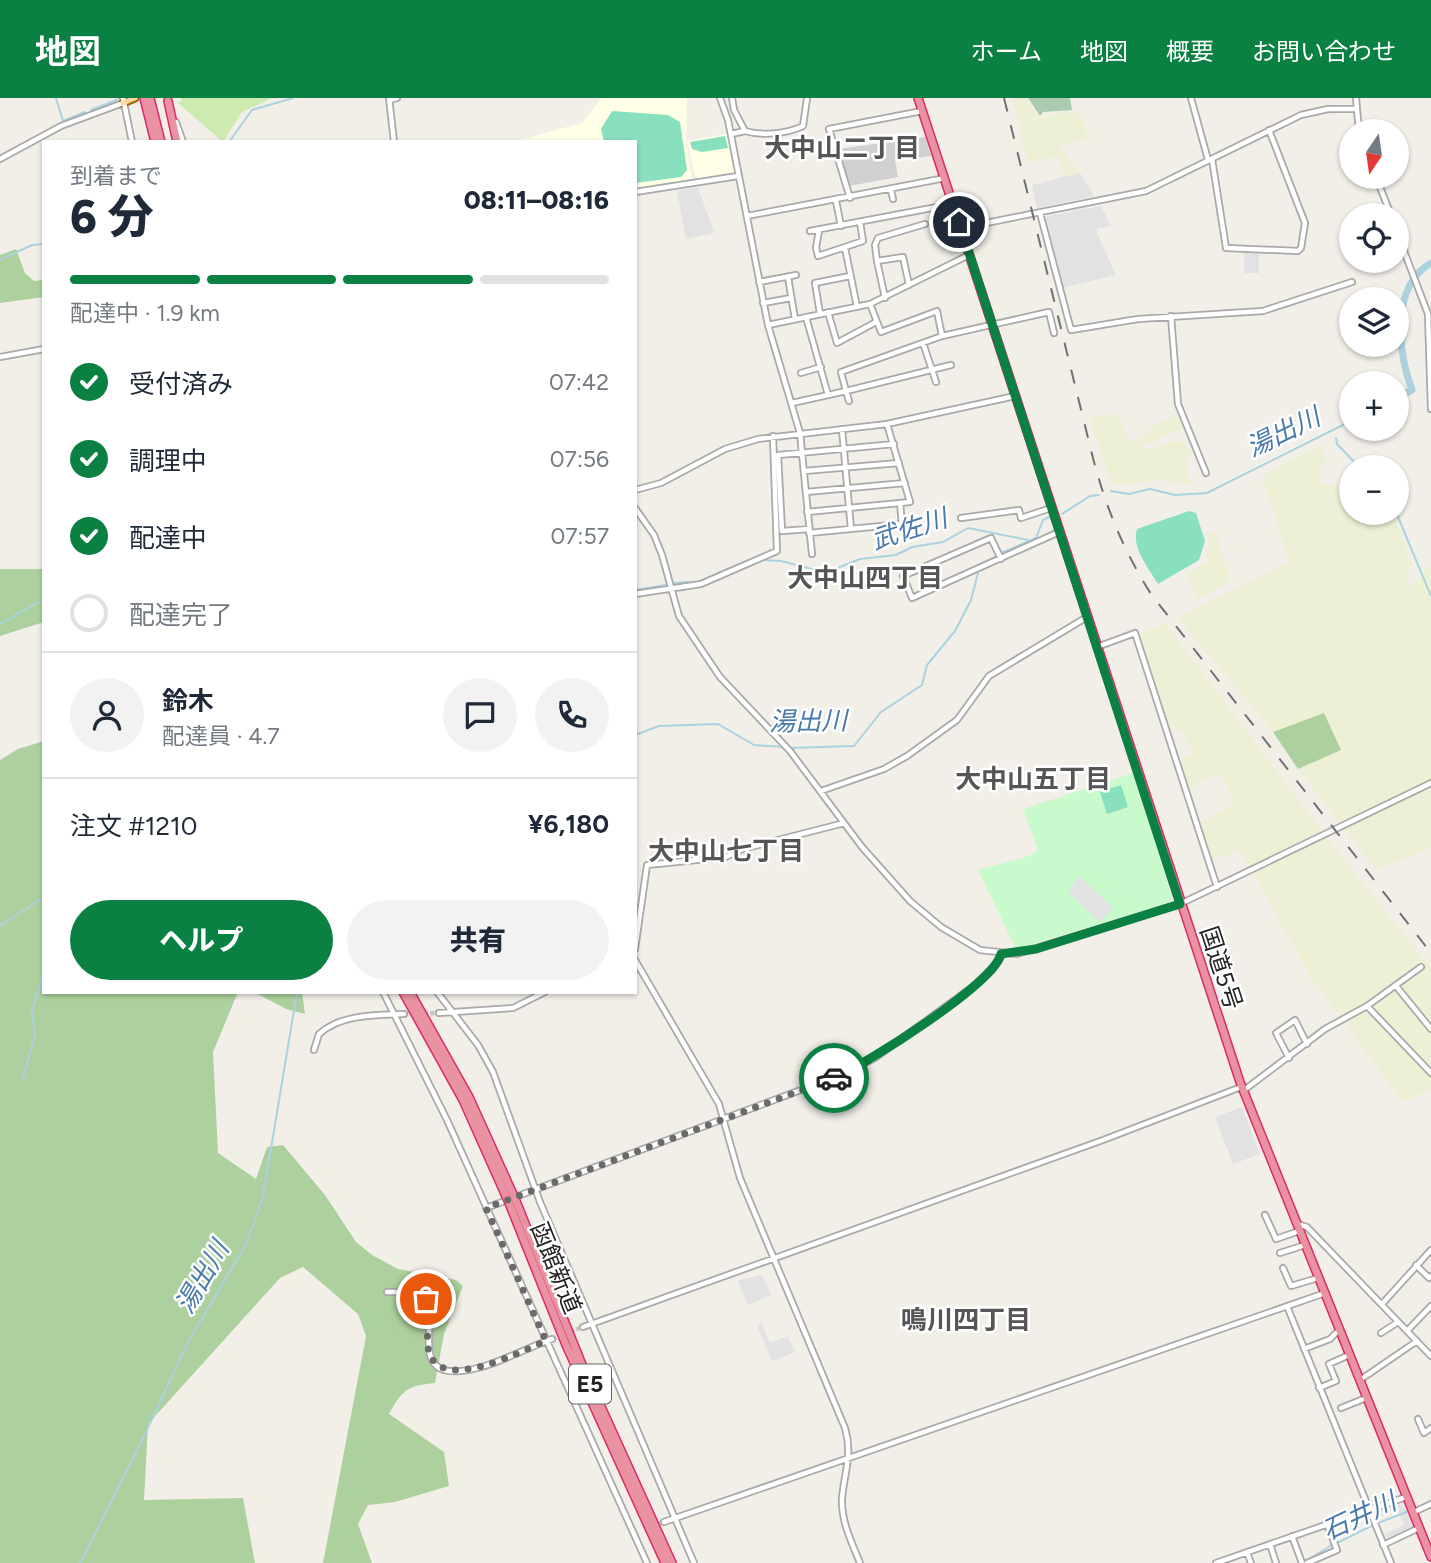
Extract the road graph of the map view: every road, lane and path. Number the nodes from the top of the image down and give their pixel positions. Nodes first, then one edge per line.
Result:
1 (143, 98) edge
2 (397, 98) edge
3 (720, 98) edge
4 (732, 98) edge
5 (807, 98) edge
6 (918, 98) edge
7 (1191, 98) edge
8 (1356, 98) edge
9 (389, 99) edge
10 (123, 100) edge
11 (168, 100) edge
12 (1355, 108) junction
13 (922, 111) junction
14 (1357, 119) edge
15 (1269, 130) junction
16 (745, 131) junction
17 (731, 134) junction
18 (132, 140) edge
19 (154, 140) edge
20 (160, 140) edge
21 (177, 140) edge
22 (182, 140) edge
23 (394, 140) edge
24 (0, 159) edge
25 (1210, 160) junction
26 (739, 176) junction
27 (945, 178) junction
28 (891, 190) junction
29 (637, 192) edge
30 (850, 198) junction
31 (893, 199) dead end
32 (836, 201) junction
33 (953, 204) junction
34 (1040, 213) junction
35 (747, 216) junction
36 (860, 222) junction
37 (925, 224) dead end
38 (841, 226) junction
39 (961, 228) junction
40 (819, 230) junction
41 (810, 231) dead end
42 (845, 248) junction
43 (970, 254) junction
44 (877, 261) junction
45 (1409, 263) edge
46 (796, 275) dead end
47 (850, 276) junction
48 (788, 277) junction
49 (759, 282) junction
50 (1352, 282) dead end
51 (909, 285) junction
52 (792, 298) junction
53 (885, 298) junction
54 (763, 303) junction
55 (870, 304) junction
56 (857, 307) junction
57 (828, 312) junction
58 (820, 314) junction
59 (1171, 316) junction
60 (806, 317) junction
61 (795, 319) junction
62 (876, 322) junction
63 (992, 324) junction
64 (768, 325) junction
65 (1054, 333) dead end
66 (942, 337) junction
67 (923, 343) junction
68 (42, 349) edge
69 (0, 357) edge
70 (951, 365) dead end
71 (821, 368) junction
72 (932, 370) junction
73 (801, 373) dead end
74 (936, 382) dead end
75 (846, 391) junction
76 (828, 395) junction
77 (1015, 396) junction
78 (849, 401) dead end
79 (792, 403) junction
80 (1431, 409) edge
81 (887, 424) junction
82 (842, 428) junction
83 (800, 433) junction
84 (773, 436) junction
85 (894, 444) junction
86 (844, 449) junction
87 (802, 453) junction
88 (899, 463) junction
89 (846, 467) junction
90 (804, 471) junction
91 (1206, 473) dead end
92 (905, 482) junction
93 (848, 487) junction
94 (637, 489) edge
95 (806, 492) junction
96 (900, 503) junction
97 (849, 508) junction
98 (1051, 508) junction
99 (637, 512) edge
100 (807, 512) junction
101 (961, 518) dead end
102 (851, 529) junction
103 (809, 531) junction
104 (1059, 532) junction
105 (812, 554) dead end
106 (1001, 559) junction
107 (671, 590) junction
108 (637, 594) edge
109 (1087, 617) junction
110 (1097, 647) junction
111 (1431, 783) edge
112 (821, 791) junction
113 (844, 823) junction
114 (1217, 887) junction
115 (1180, 904) junction
116 (637, 935) edge
117 (1001, 954) junction
118 (637, 964) edge
119 (1420, 967) dead end
120 (1396, 986) junction
121 (384, 994) edge
122 (403, 994) edge
123 (411, 994) edge
124 (439, 994) edge
125 (541, 994) edge
126 (1367, 1006) junction
127 (455, 1012) junction
128 (439, 1013) tunnel mouth
129 (394, 1014) junction
130 (404, 1014) tunnel mouth
131 (1431, 1029) edge
132 (1307, 1044) junction
133 (314, 1050) dead end
134 (1289, 1058) junction
135 (1431, 1073) edge
136 (1242, 1089) junction
137 (726, 1120) junction
138 (535, 1189) junction
139 (509, 1193) junction
140 (513, 1202) junction
141 (486, 1208) junction
142 (1265, 1215) dead end
143 (1298, 1227) junction
144 (1305, 1245) junction
145 (1431, 1250) edge
146 (1280, 1253) dead end
147 (772, 1257) junction
148 (1416, 1265) junction
149 (1283, 1268) dead end
150 (1431, 1276) edge
151 (1318, 1278) junction
152 (387, 1292) dead end
153 (1325, 1293) junction
154 (1382, 1304) junction
155 (1287, 1306) junction
156 (1431, 1307) edge
157 (1426, 1312) junction
158 (1431, 1317) edge
159 (1398, 1322) junction
160 (591, 1324) junction
161 (583, 1327) tunnel mouth
162 (1339, 1330) junction
163 (1407, 1331) junction
164 (1381, 1333) dead end
165 (549, 1340) junction
166 (1417, 1341) junction
167 (1304, 1349) junction
168 (1349, 1355) junction
169 (1431, 1356) edge
170 (1359, 1380) junction
171 (1319, 1388) junction
172 (1367, 1398) junction
173 (1341, 1408) dead end
174 (1418, 1419) dead end
175 (1431, 1428) edge
176 (850, 1457) junction
177 (1407, 1497) junction
178 (1431, 1504) edge
179 (1368, 1510) junction
180 (1413, 1512) junction
181 (676, 1518) junction
182 (664, 1522) tunnel mouth
183 (1328, 1524) junction
184 (1419, 1528) junction
185 (1292, 1536) junction
186 (1270, 1544) junction
187 (1383, 1545) junction
188 (1247, 1552) junction
189 (1431, 1557) edge
190 (1224, 1562) edge
191 (647, 1563) edge
192 (665, 1563) edge
193 (672, 1563) edge
194 (694, 1563) edge
195 (860, 1563) edge
196 (1216, 1563) edge
197 (1251, 1563) edge
198 (1276, 1563) edge
199 (1301, 1563) edge
200 (1307, 1563) edge
201 (1391, 1563) edge

1 - 10 main road
1 - 19 highway
1 - 20 highway
2 - 9 street
3 - 17 street
4 - 16 street
5 - 16 street
6 - 13 highway, 国道5号
7 - 25 street
8 - 12 street
9 - 23 street
10 - 18 street
10 - 24 street
11 - 21 highway
11 - 22 street
12 - 14 street
12 - 15 street
13 - 27 highway, 国道5号
13 - 30 street
15 - 25 street
15 - 25 street
16 - 17 street
17 - 26 street
25 - 34 street
26 - 29 street
26 - 35 street
27 - 28 street
27 - 33 highway, 国道5号
28 - 30 street
28 - 31 street
30 - 32 street
32 - 35 street
32 - 38 street
33 - 36 street
33 - 39 highway, 国道5号
34 - 39 street
34 - 59 street
35 - 49 street
36 - 38 street
36 - 42 street
37 - 44 street
38 - 40 street
39 - 43 highway, 国道5号
40 - 41 street
40 - 42 street
42 - 47 street
43 - 51 street
43 - 63 highway, 国道5号
44 - 51 street
44 - 53 street
45 - 80 street
46 - 48 street
47 - 56 street
47 - 58 street
48 - 49 street
48 - 52 street
49 - 54 street
50 - 59 street
51 - 53 street
52 - 54 street
52 - 61 street
53 - 55 street
54 - 64 street
55 - 56 street
55 - 62 street
56 - 57 street
57 - 58 street
57 - 62 street
58 - 60 street
59 - 91 street
60 - 61 street
60 - 71 street
61 - 64 street
62 - 66 street
63 - 65 street
63 - 66 street
63 - 77 highway, 国道5号
64 - 79 street
66 - 67 street
67 - 72 street
67 - 75 street
68 - 69 street
70 - 72 street
71 - 73 street
71 - 76 street
72 - 74 street
72 - 75 street
75 - 76 street
75 - 78 street
76 - 79 street
77 - 81 street
77 - 98 highway, 国道5号
79 - 83 street
81 - 82 street
81 - 85 street
82 - 83 street
82 - 86 street
83 - 84 street
83 - 87 street
84 - 94 street
84 - 107 street
85 - 86 street
85 - 88 street
86 - 87 street
86 - 89 street
87 - 90 street
87 - 103 street
88 - 89 street
88 - 92 street
89 - 90 street
89 - 93 street
90 - 95 street
92 - 93 street
92 - 96 street
93 - 95 street
93 - 97 street
95 - 100 street
96 - 97 street
96 - 102 street
97 - 100 street
97 - 102 street
98 - 101 street
98 - 104 highway, 国道5号
99 - 107 street
100 - 103 street
102 - 103 street
103 - 105 street
104 - 106 street
104 - 109 highway, 国道5号
106 - 106 street
107 - 108 street
107 - 112 street
109 - 110 highway, 国道5号
109 - 112 street
110 - 114 street
110 - 115 highway, 国道5号
111 - 114 street
112 - 113 street
113 - 116 street
113 - 117 street
114 - 115 street
115 - 117 street
115 - 136 highway, 国道5号
117 - 137 street
118 - 137 street
119 - 120 street
120 - 126 street
120 - 131 street
121 - 129 street
122 - 139 highway, 函館新道 / E5
123 - 139 highway, 函館新道 / E5
124 - 127 street
125 - 127 street
126 - 132 street
126 - 135 street
127 - 128 street
127 - 138 street
129 - 130 street
129 - 133 street
129 - 141 street
132 - 134 street
132 - 134 street
134 - 136 street
136 - 143 highway, 国道5号
136 - 147 street
137 - 138 street
137 - 147 street
138 - 141 street
138 - 160 street
139 - 140 highway, 函館新道 / E5, bridge
140 - 192 highway, 函館新道 / E5
140 - 193 highway, 函館新道 / E5
141 - 165 street
142 - 143 street
143 - 144 highway, 国道5号
143 - 154 street
144 - 146 street
144 - 151 highway, 国道5号
145 - 148 street
147 - 160 street
147 - 176 street
148 - 150 street
148 - 154 street
149 - 151 street
151 - 153 highway, 国道5号
152 - 165 street
153 - 155 street
153 - 162 highway, 国道5号
154 - 159 street
155 - 167 street
155 - 176 street
156 - 157 street
157 - 158 street
157 - 163 street
159 - 163 street
159 - 164 street
160 - 161 street
160 - 181 street
162 - 167 street
162 - 168 highway, 国道5号
163 - 166 street
165 - 191 street
166 - 169 street
166 - 170 street
167 - 171 street
168 - 170 highway, 国道5号
168 - 171 street
170 - 172 highway, 国道5号
171 - 179 street
172 - 173 street
172 - 177 highway, 国道5号
174 - 175 street
176 - 181 street
176 - 195 street
177 - 179 street
177 - 180 highway, 国道5号
178 - 180 street
179 - 183 street
179 - 187 street
180 - 184 highway, 国道5号
181 - 182 street
181 - 194 street
183 - 185 street
183 - 200 street
184 - 187 street
184 - 189 highway, 国道5号
185 - 186 street
185 - 199 street
186 - 188 street
186 - 198 street
187 - 201 street
188 - 190 street
188 - 197 street
190 - 196 street

